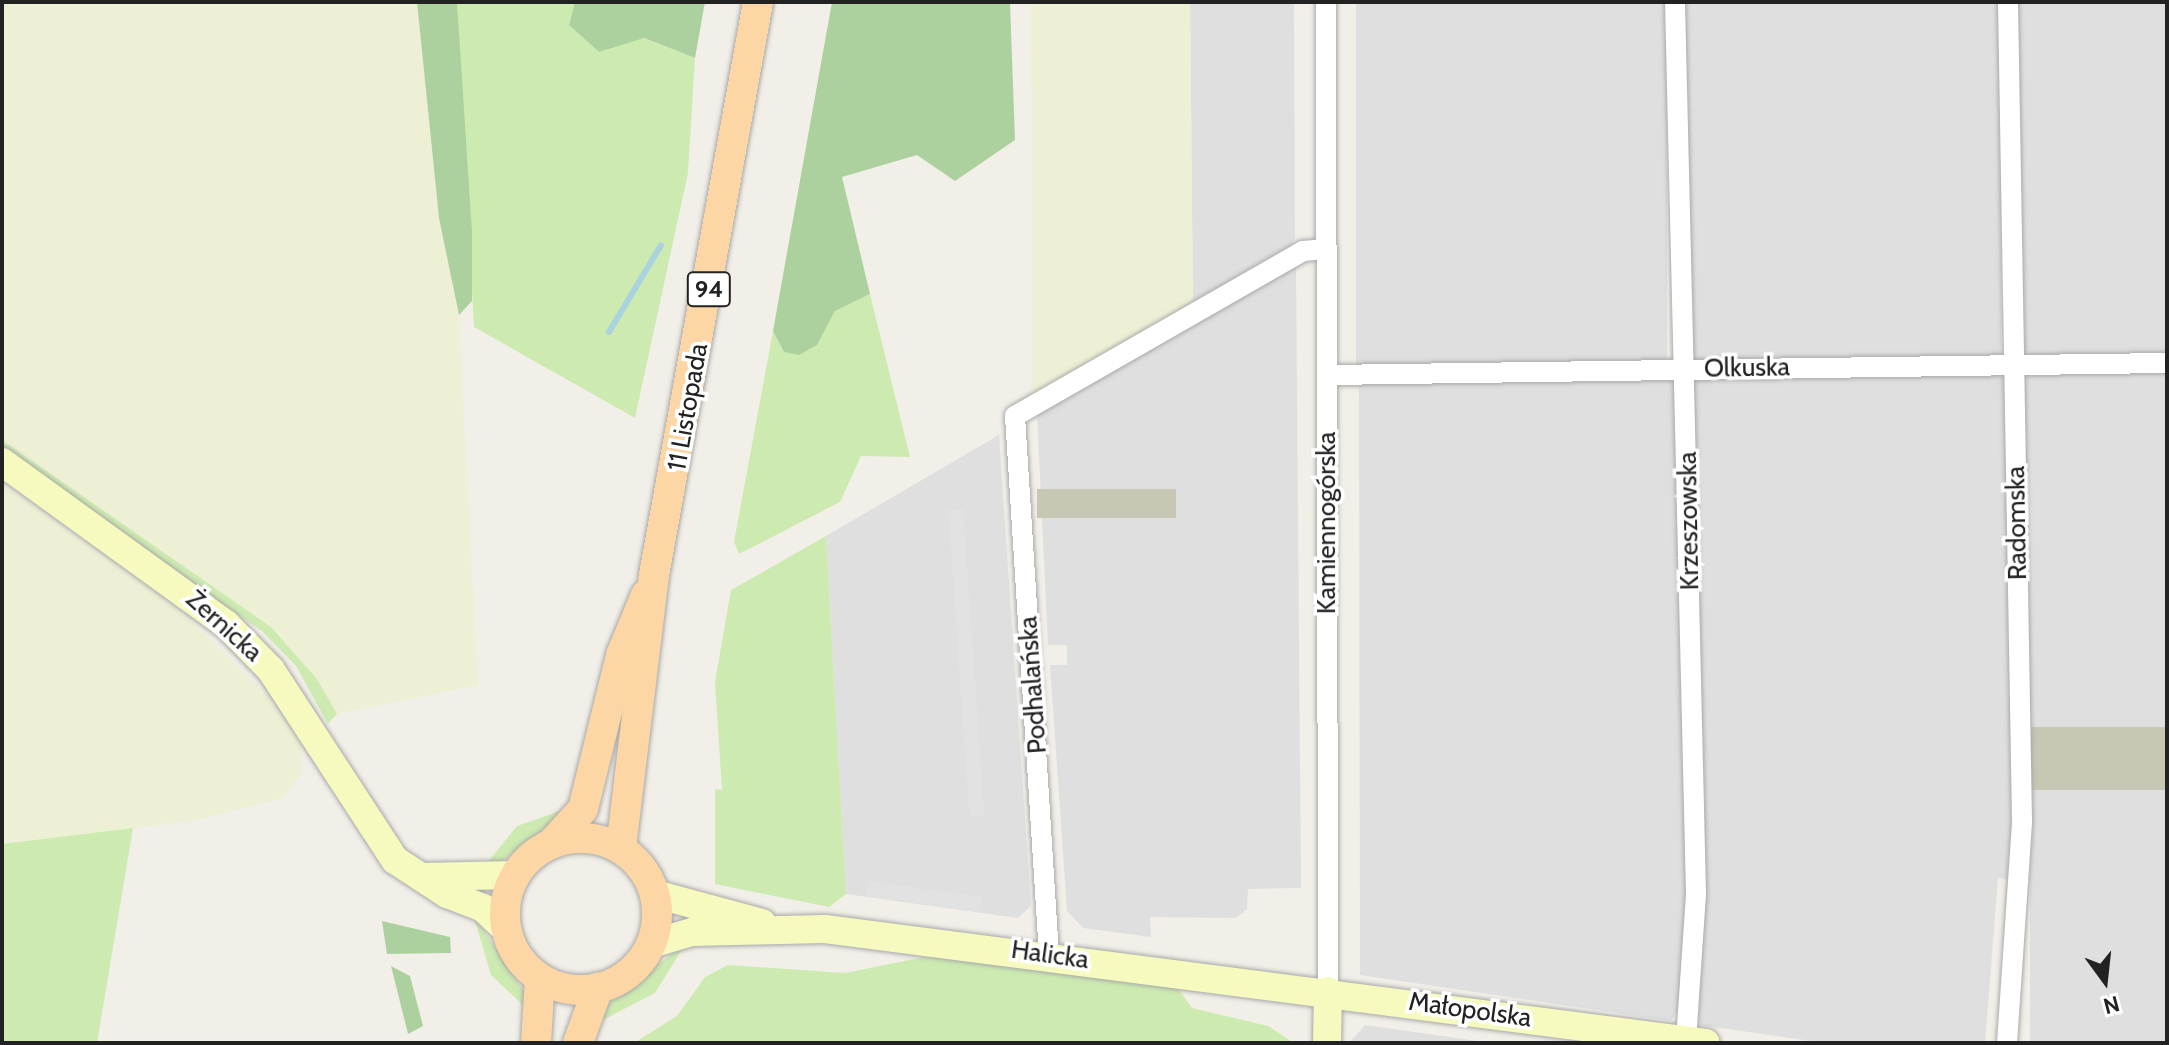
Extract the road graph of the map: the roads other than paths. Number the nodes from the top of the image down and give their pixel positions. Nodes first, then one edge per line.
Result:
1 (758, 2) edge
2 (1326, 2) edge
3 (1675, 2) edge
4 (2008, 2) edge
5 (1326, 249) junction
6 (2167, 363) edge
7 (2014, 366) junction
8 (1685, 369) junction
9 (1327, 375) junction
10 (2, 462) edge
11 (654, 575) junction
12 (551, 844) junction
13 (621, 848) junction
14 (516, 875) junction
15 (421, 877) junction
16 (655, 894) junction
17 (771, 926) junction
18 (507, 930) junction
19 (651, 944) junction
20 (1049, 955) junction
21 (540, 978) junction
22 (598, 988) junction
23 (1328, 991) junction
24 (1696, 1041) edge
25 (536, 1043) edge
26 (578, 1043) edge
27 (1327, 1043) edge
28 (2007, 1043) edge

1 - 11 main road, 11 Listopada / 94
2 - 5 street, Kamiennogórska
3 - 8 street, Krzeszowska
4 - 7 street, Radomska
5 - 9 street, Kamiennogórska
5 - 20 street, Podhalańska
6 - 7 street, Olkuska
7 - 8 street, Olkuska
7 - 28 street, Radomska
8 - 9 street, Olkuska
8 - 24 street, Krzeszowska
9 - 23 street, Kamiennogórska
10 - 15 street, Żernicka
11 - 12 main road, 11 Listopada / 94
11 - 13 main road, 11 Listopada / 94
12 - 13 main road
12 - 14 main road, 94
13 - 16 main road
14 - 15 street
14 - 18 main road
15 - 18 street
16 - 17 street, Halicka
16 - 19 main road
17 - 19 street, Halicka
17 - 20 street, Halicka
18 - 21 main road
19 - 22 main road
20 - 23 street, Halicka
21 - 22 main road
21 - 25 main road
22 - 26 main road
23 - 24 street, Małopolska
23 - 27 street, Kamiennogórska

